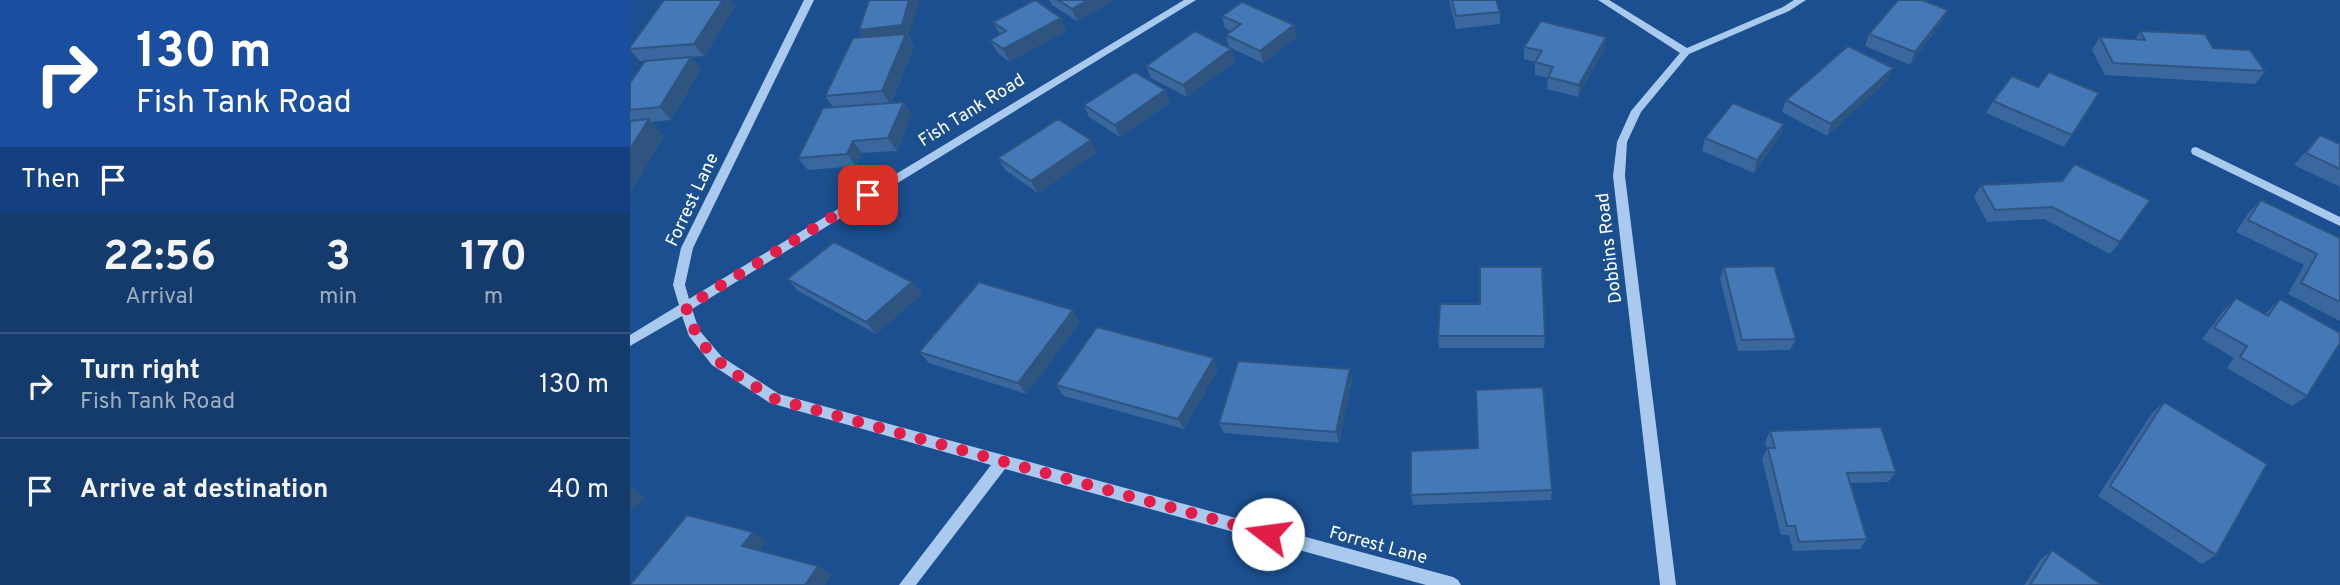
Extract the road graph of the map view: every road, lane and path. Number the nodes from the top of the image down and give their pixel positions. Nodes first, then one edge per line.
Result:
1 (809, 0) edge
2 (1191, 0) edge
3 (1603, 0) edge
4 (1801, 0) edge
5 (1686, 52) junction
6 (2196, 150) dead end
7 (2340, 222) edge
8 (686, 307) junction
9 (630, 341) edge
10 (1002, 461) junction
11 (907, 585) edge
12 (1453, 585) edge
13 (1668, 585) edge

1 - 8 street, Forrest Lane
2 - 8 street, Fish Tank Road
3 - 5 street
4 - 5 street, Dobbins Road
5 - 13 street, Dobbins Road
6 - 7 street
8 - 9 street, Fish Tank Road
8 - 10 street, Forrest Lane
10 - 11 street
10 - 12 street, Forrest Lane

